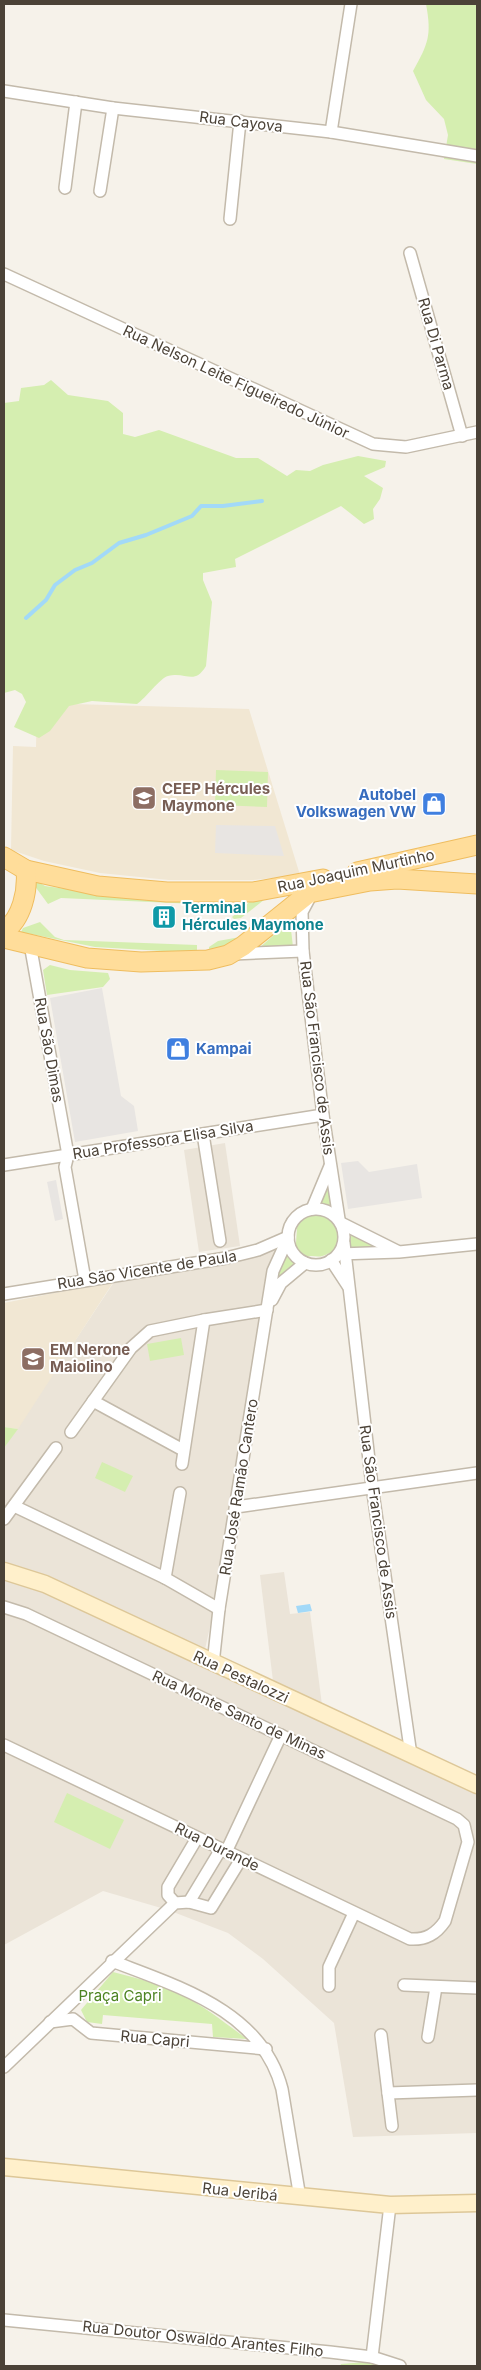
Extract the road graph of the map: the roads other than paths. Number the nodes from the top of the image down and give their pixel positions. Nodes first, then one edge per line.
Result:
1 (351, 4) edge
2 (4, 91) edge
3 (76, 102) junction
4 (113, 108) junction
5 (240, 121) junction
6 (331, 132) junction
7 (477, 156) edge
8 (65, 188) dead end
9 (100, 191) dead end
10 (230, 219) dead end
11 (410, 253) dead end
12 (4, 274) edge
13 (477, 432) edge
14 (462, 436) junction
15 (477, 845) edge
16 (4, 857) edge
17 (26, 870) junction
18 (477, 884) edge
19 (318, 891) junction
20 (5, 934) edge
21 (30, 944) junction
22 (303, 951) junction
23 (228, 955) junction
24 (323, 1115) junction
25 (203, 1134) junction
26 (68, 1155) junction
27 (4, 1165) edge
28 (330, 1166) junction
29 (312, 1209) junction
30 (340, 1221) junction
31 (288, 1238) junction
32 (220, 1241) dead end
33 (477, 1245) edge
34 (398, 1252) junction
35 (340, 1253) junction
36 (305, 1263) junction
37 (85, 1280) junction
38 (349, 1287) junction
39 (4, 1294) edge
40 (267, 1310) junction
41 (204, 1320) junction
42 (93, 1401) junction
43 (71, 1432) dead end
44 (56, 1448) dead end
45 (184, 1450) junction
46 (182, 1464) dead end
47 (477, 1472) edge
48 (372, 1486) junction
49 (180, 1492) dead end
50 (14, 1506) junction
51 (236, 1506) junction
52 (4, 1519) edge
53 (4, 1571) edge
54 (165, 1578) junction
55 (4, 1607) edge
56 (219, 1608) junction
57 (213, 1664) junction
58 (281, 1735) junction
59 (4, 1746) edge
60 (410, 1756) junction
61 (477, 1785) edge
62 (198, 1838) junction
63 (224, 1851) junction
64 (241, 1859) junction
65 (189, 1902) junction
66 (172, 1907) junction
67 (354, 1913) junction
68 (431, 1935) joint
69 (112, 1961) junction
70 (404, 1985) dead end
71 (329, 1986) dead end
72 (436, 1987) junction
73 (477, 1988) edge
74 (50, 2022) junction
75 (381, 2035) dead end
76 (428, 2037) dead end
77 (266, 2049) junction
78 (4, 2067) edge
79 (477, 2090) edge
80 (388, 2093) junction
81 (392, 2126) dead end
82 (4, 2167) edge
83 (300, 2198) junction
84 (477, 2203) edge
85 (390, 2205) junction
86 (4, 2320) edge
87 (372, 2357) junction
88 (400, 2366) edge

1 - 6 street
2 - 3 street, Rua Cayova
3 - 4 street, Rua Cayova
3 - 8 street
4 - 5 street, Rua Cayova
4 - 9 street
5 - 6 street, Rua Cayova
5 - 10 street
6 - 7 street, Rua Cayova
11 - 14 street, Rua Di Parma
12 - 14 street, Rua Nelson Leite Figueiredo Júnior
13 - 14 street, Rua Nelson Leite Figueiredo Júnior
15 - 17 main road, Rua Joaquim Murtinho
16 - 17 main road, Rua Joaquim Murtinho
17 - 20 main road
18 - 19 main road, Rua Joaquim Murtinho
19 - 22 street, Rua São Francisco de Assis
19 - 23 main road, Rua Joaquim Murtinho
20 - 21 main road, Rua Joaquim Murtinho
21 - 23 main road, Rua Joaquim Murtinho
21 - 26 street, Rua São Dimas
22 - 23 street
22 - 24 street, Rua São Francisco de Assis
24 - 25 street, Rua Professora Elisa Silva
24 - 28 street, Rua São Francisco de Assis
25 - 26 street, Rua Professora Elisa Silva
25 - 32 street
26 - 27 street, Rua Professora Elisa Silva
26 - 37 street, Rua São Dimas
28 - 29 street, Rua São Francisco de Assis
28 - 30 street, Rua São Francisco de Assis
29 - 30 street
29 - 31 street
30 - 34 street
30 - 35 street
31 - 36 street
31 - 37 street, Rua São Vicente de Paula
31 - 40 street, Rua José Ramão Cantero
33 - 34 street
34 - 35 street
35 - 36 street
35 - 38 street, Rua São Francisco de Assis
35 - 38 street, Rua São Francisco de Assis
36 - 40 street
37 - 39 street, Rua São Vicente de Paula
38 - 48 street, Rua São Francisco de Assis
40 - 41 street
40 - 51 street, Rua José Ramão Cantero
41 - 42 street
41 - 45 street
42 - 43 street
42 - 45 street
44 - 50 street
45 - 46 street
47 - 48 street
48 - 51 street
48 - 60 street, Rua São Francisco de Assis
49 - 54 street
50 - 52 street
50 - 54 street
51 - 56 street, Rua José Ramão Cantero
53 - 57 street, Rua Pestalozzi
54 - 56 street
55 - 58 street, Rua Monte Santo de Minas
56 - 57 street, Rua José Ramão Cantero
57 - 60 street, Rua Pestalozzi
58 - 63 street
58 - 68 street, Rua Monte Santo de Minas
59 - 62 street, Rua Durande
60 - 61 street, Rua Pestalozzi
62 - 63 street, Rua Durande
62 - 66 street
63 - 64 street, Rua Durande
63 - 65 street
64 - 65 street
64 - 67 street, Rua Durande
65 - 66 street
66 - 69 street
67 - 68 street, Rua Durande
67 - 71 street
69 - 74 street
69 - 77 street
70 - 72 street
72 - 73 street
72 - 76 street
74 - 77 street, Rua Capri
74 - 78 street
75 - 80 street
77 - 83 street
79 - 80 street
80 - 81 street
82 - 83 street, Rua Jeribá
83 - 85 street, Rua Jeribá
84 - 85 street, Rua Jeribá
85 - 87 street
86 - 87 street, Rua Doutor Oswaldo Arantes Filho
87 - 88 street, Rua Doutor Oswaldo Arantes Filho

